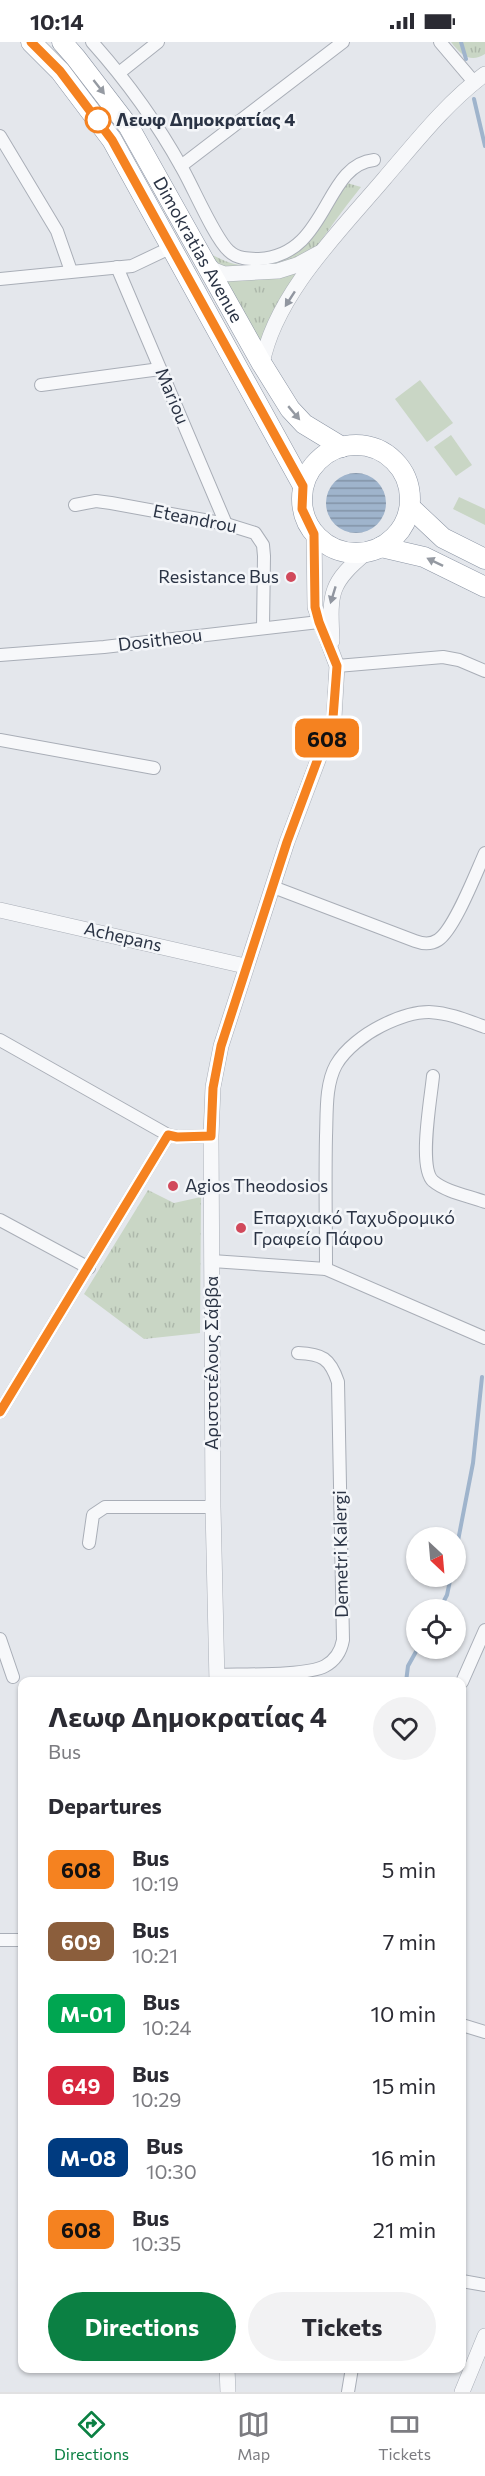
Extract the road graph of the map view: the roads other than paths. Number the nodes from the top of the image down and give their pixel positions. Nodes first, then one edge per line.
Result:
1 (31, 42) edge
2 (62, 42) edge
3 (92, 42) edge
4 (158, 42) edge
5 (344, 42) edge
6 (440, 42) edge
7 (119, 73) junction
8 (480, 78) edge
9 (0, 136) edge
10 (374, 160) dead end
11 (181, 166) junction
12 (172, 247) junction
13 (323, 250) junction
14 (205, 261) junction
15 (117, 267) junction
16 (72, 271) junction
17 (0, 279) edge
18 (262, 364) junction
19 (160, 369) junction
20 (41, 385) dead end
21 (342, 447) junction
22 (303, 486) junction
23 (75, 505) dead end
24 (410, 507) junction
25 (226, 524) junction
26 (314, 534) junction
27 (374, 550) junction
28 (485, 558) edge
29 (485, 587) edge
30 (319, 622) junction
31 (263, 627) junction
32 (332, 650) junction
33 (1, 659) edge
34 (337, 666) junction
35 (485, 671) edge
36 (0, 740) edge
37 (154, 768) dead end
38 (485, 853) edge
39 (273, 887) junction
40 (0, 910) edge
41 (245, 966) junction
42 (485, 1027) edge
43 (0, 1040) edge
44 (433, 1076) dead end
45 (168, 1135) junction
46 (211, 1136) junction
47 (485, 1202) edge
48 (0, 1220) edge
49 (212, 1261) junction
50 (89, 1268) junction
51 (326, 1269) junction
52 (485, 1336) edge
53 (298, 1353) dead end
54 (2, 1405) edge
55 (213, 1507) junction
56 (89, 1543) dead end
57 (485, 1630) edge
58 (0, 1639) edge
59 (13, 1677) dead end
60 (217, 1677) edge
61 (230, 1677) edge
62 (464, 1677) edge
63 (0, 1940) edge
64 (18, 1940) edge
65 (466, 2026) edge
66 (485, 2032) edge
67 (466, 2282) edge
68 (485, 2285) edge
69 (485, 2336) edge
70 (227, 2373) edge
71 (351, 2373) edge
72 (228, 2392) edge
73 (348, 2392) edge
74 (462, 2392) edge

1 - 12 highway, Dimokratias Avenue
2 -> 14 highway, Dimokratias Avenue
3 - 7 street
4 - 7 street
5 - 11 street
6 - 8 street
7 - 11 street
8 - 13 street
9 - 16 street
10 - 11 street
12 - 15 street
12 - 22 highway, Dimokratias Avenue
13 - 14 street
13 -> 18 street
14 - 18 highway, Dimokratias Avenue
15 - 16 street
15 - 19 street, Mariou
16 - 17 street
18 -> 21 highway, Dimokratias Avenue
19 - 20 street
19 - 25 street, Mariou
21 - 22 highway
21 - 24 highway
22 - 26 highway
23 - 25 street, Eteandrou
24 - 27 highway
24 - 28 highway
25 - 31 street, Eteandrou
26 - 27 highway
26 - 30 street
29 -> 27 highway
27 -> 32 street
30 - 31 street, Dositheou
30 - 32 street
31 - 33 street, Dositheou
32 - 34 street
34 - 35 street
34 - 39 street, Αριστοτέλους Σάββα
36 - 37 street
38 - 39 street
39 - 41 street, Αριστοτέλους Σάββα
40 - 41 street, Achepans
41 - 46 street, Αριστοτέλους Σάββα
42 - 51 street
43 - 45 street
44 - 47 street
45 - 46 street
45 - 50 street
46 - 49 street, Αριστοτέλους Σάββα
48 - 50 street
49 - 51 street
49 - 55 street, Αριστοτέλους Σάββα
50 - 54 street
51 - 52 street
53 - 61 street, Demetri Kalergi
55 - 56 street
55 - 60 street, Αριστοτέλους Σάββα
57 - 62 street
58 - 59 street
63 - 64 street
65 - 66 street
67 - 68 street
69 - 74 street
70 - 72 street
71 - 73 street

